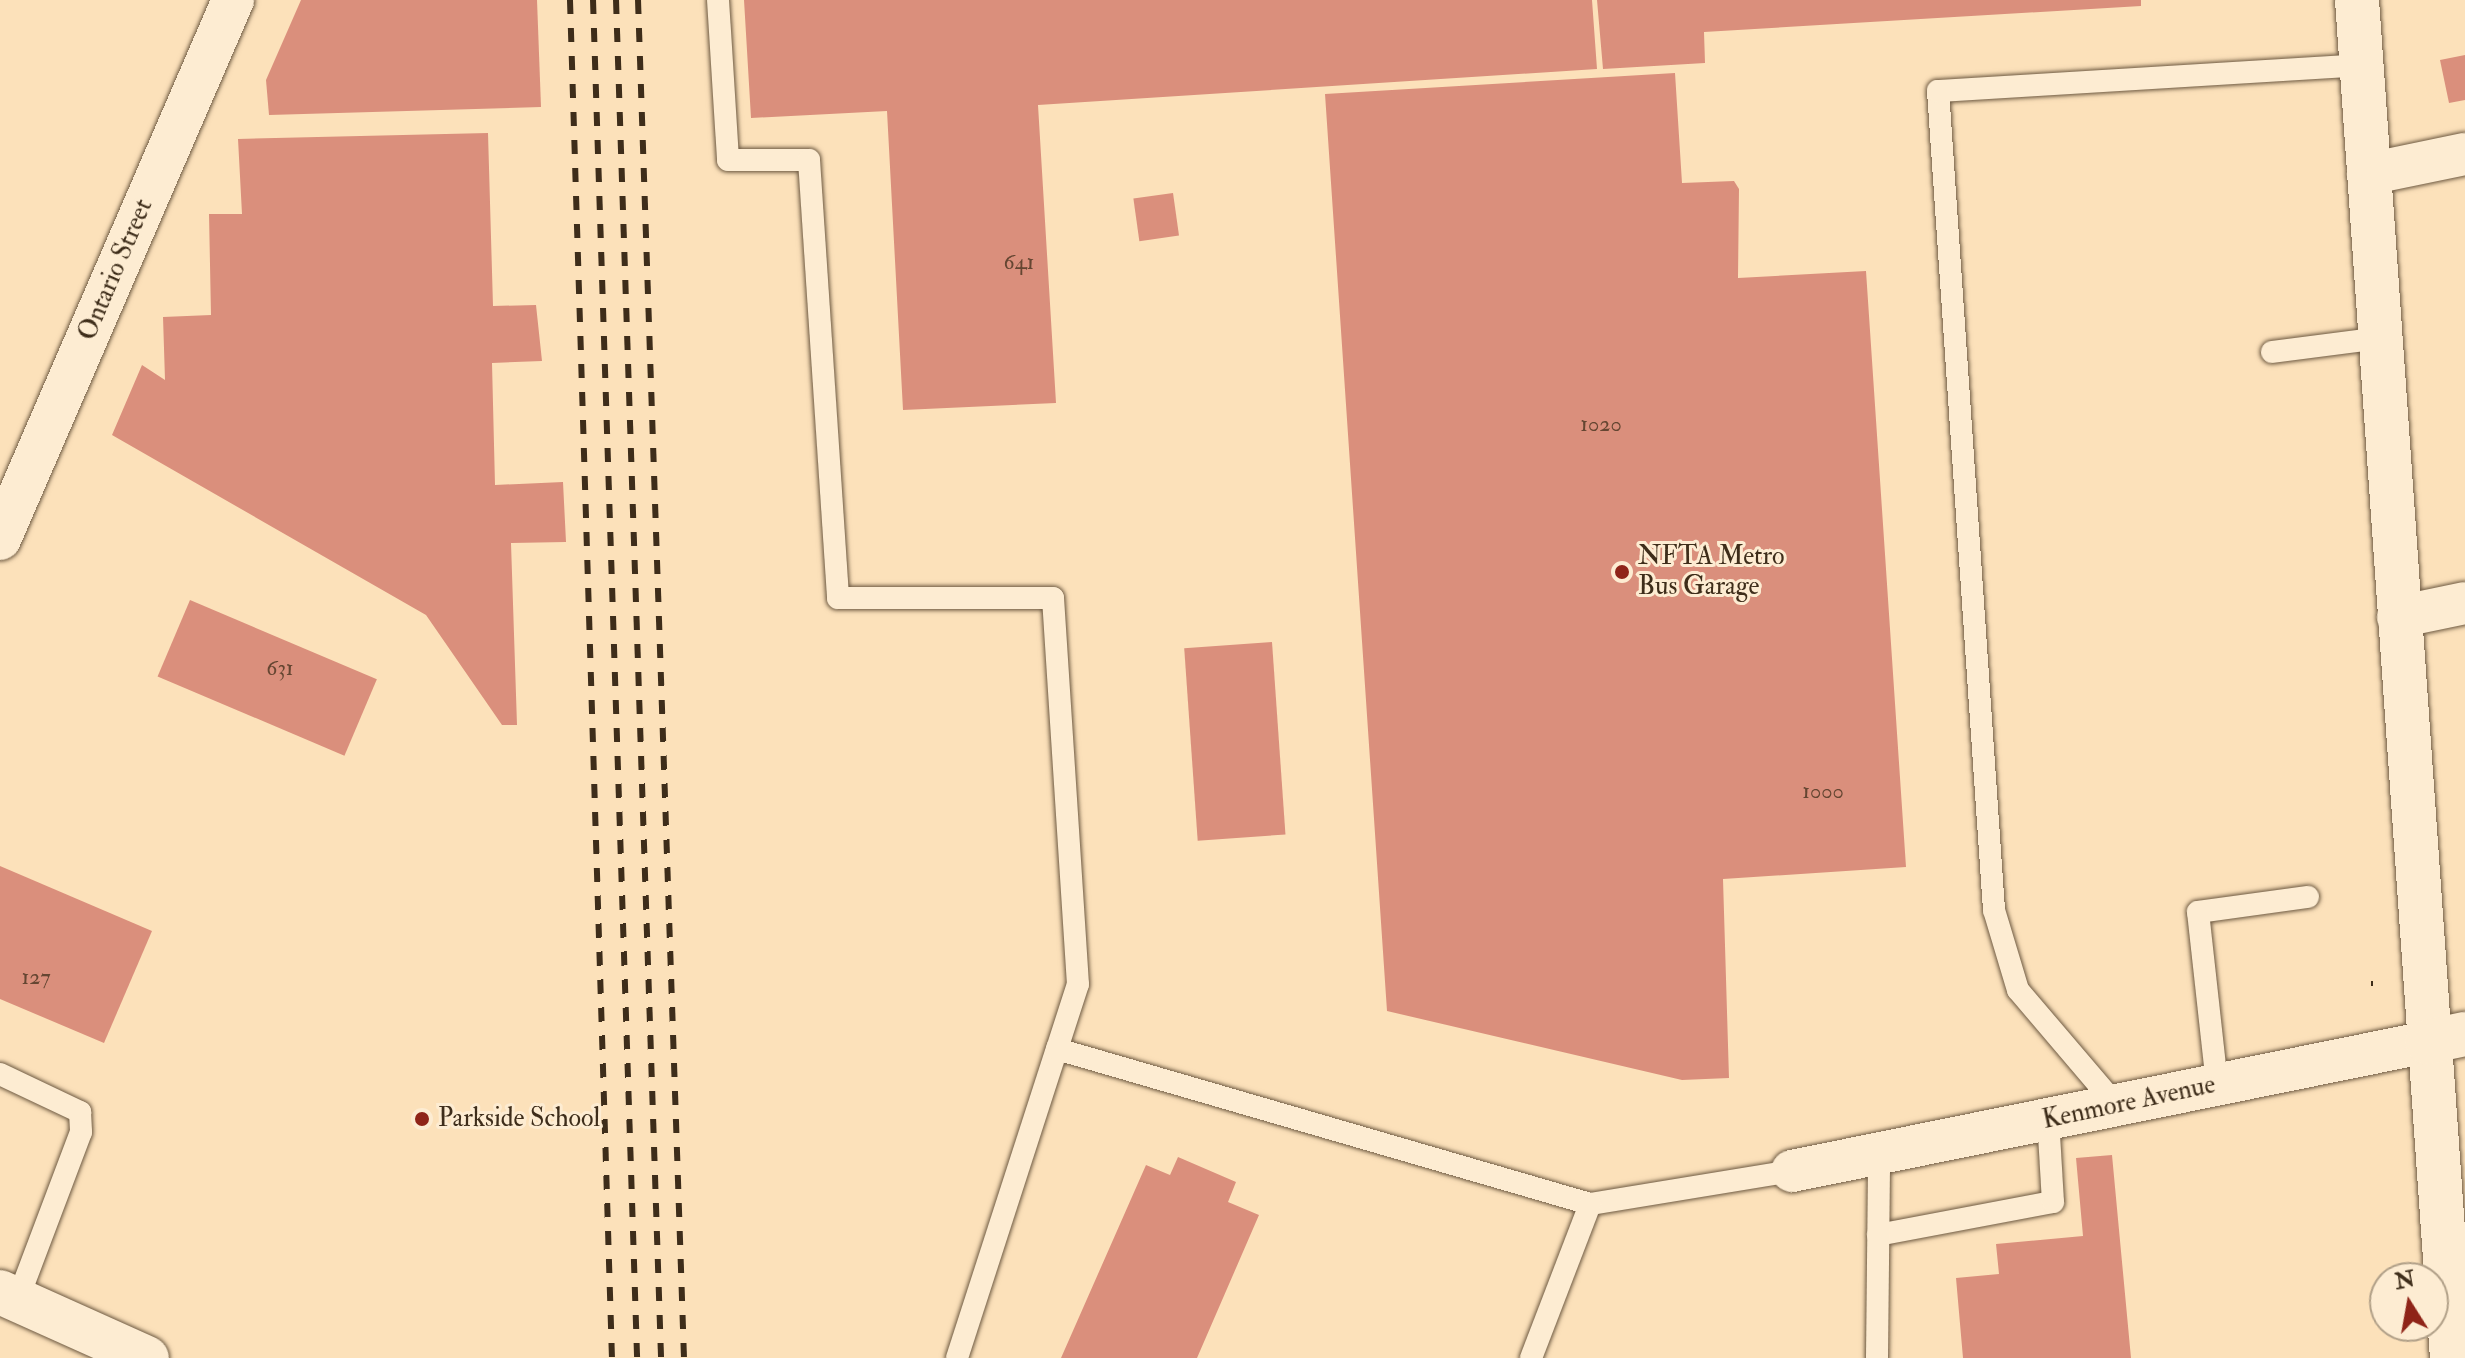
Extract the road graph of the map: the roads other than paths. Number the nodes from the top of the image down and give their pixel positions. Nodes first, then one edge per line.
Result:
1 (233, 0) edge
2 (718, 0) edge
3 (2357, 0) edge
4 (2361, 65) junction
5 (2465, 154) edge
6 (2368, 174) junction
7 (2380, 338) junction
8 (2272, 352) dead end
9 (0, 539) edge
10 (2465, 603) edge
11 (2398, 617) junction
12 (2308, 897) dead end
13 (2446, 1038) edge
14 (1057, 1049) junction
15 (0, 1074) edge
16 (2217, 1084) junction
17 (2116, 1105) junction
18 (2048, 1119) junction
19 (1879, 1153) junction
20 (1792, 1171) joint
21 (1590, 1204) junction
22 (1878, 1235) junction
23 (9, 1296) edge
24 (147, 1358) edge
25 (957, 1358) edge
26 (1531, 1358) edge
27 (1877, 1358) edge
28 (2452, 1358) edge

1 - 9 street, Ontario Street
2 - 14 lane
3 - 4 main road
4 - 6 main road
4 - 17 lane
5 - 6 street
6 - 7 main road
7 - 8 lane
7 - 11 main road
10 - 11 street
11 - 13 main road
12 - 16 lane
13 - 16 street, Kenmore Avenue
13 - 28 main road
14 - 21 lane
14 - 25 lane
15 - 23 lane
16 - 17 street, Kenmore Avenue
17 - 18 street, Kenmore Avenue
18 - 19 street, Kenmore Avenue
18 - 22 lane
19 - 20 street, Kenmore Avenue
19 - 22 lane
20 - 21 lane
21 - 26 lane
22 - 27 lane
23 - 24 main road

